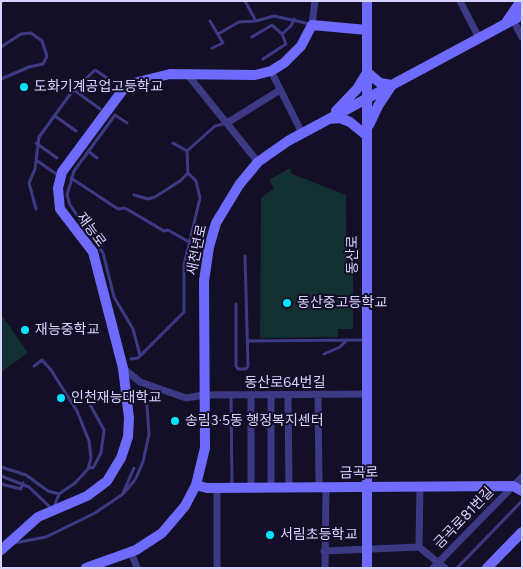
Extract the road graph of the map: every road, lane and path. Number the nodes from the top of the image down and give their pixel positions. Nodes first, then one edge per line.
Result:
1 (245, 1) edge
2 (315, 1) edge
3 (367, 1) edge
4 (460, 1) edge
5 (521, 1) edge
6 (294, 19) junction
7 (513, 19) edge
8 (210, 21) dead end
9 (256, 21) junction
10 (312, 25) junction
11 (367, 30) junction
12 (218, 34) junction
13 (282, 34) junction
14 (252, 37) dead end
15 (522, 37) edge
16 (479, 38) junction
17 (1, 47) edge
18 (212, 48) dead end
19 (264, 59) dead end
20 (271, 72) junction
21 (367, 72) junction
22 (187, 74) junction
23 (1, 79) edge
24 (392, 85) junction
25 (123, 89) junction
26 (74, 90) junction
27 (280, 90) junction
28 (367, 99) junction
29 (100, 109) dead end
30 (55, 116) junction
31 (328, 119) junction
32 (127, 123) dead end
33 (227, 123) junction
34 (76, 131) dead end
35 (302, 133) junction
36 (367, 134) junction
37 (36, 143) junction
38 (172, 143) dead end
39 (88, 151) junction
40 (188, 151) junction
41 (57, 158) dead end
42 (97, 158) dead end
43 (36, 160) junction
44 (258, 162) junction
45 (188, 173) junction
46 (60, 177) junction
47 (71, 178) junction
48 (134, 195) dead end
49 (36, 209) dead end
50 (189, 242) junction
51 (245, 256) dead end
52 (236, 304) dead end
53 (347, 340) junction
54 (367, 340) junction
55 (248, 341) junction
56 (324, 354) dead end
57 (140, 355) junction
58 (131, 359) dead end
59 (34, 366) dead end
60 (122, 368) junction
61 (82, 390) dead end
62 (367, 394) junction
63 (204, 395) junction
64 (231, 395) junction
65 (251, 395) junction
66 (271, 395) junction
67 (288, 395) junction
68 (318, 395) junction
69 (147, 406) dead end
70 (1, 467) edge
71 (89, 467) junction
72 (134, 468) dead end
73 (1, 476) edge
74 (522, 477) edge
75 (24, 483) junction
76 (1, 484) edge
77 (196, 486) junction
78 (367, 486) junction
79 (420, 486) junction
80 (250, 487) junction
81 (271, 487) junction
82 (289, 487) junction
83 (322, 487) junction
84 (217, 488) junction
85 (232, 488) junction
86 (517, 488) edge
87 (59, 494) junction
88 (122, 494) junction
89 (522, 501) edge
90 (52, 510) junction
91 (522, 532) edge
92 (419, 547) junction
93 (4, 548) edge
94 (367, 550) junction
95 (324, 551) junction
96 (131, 552) junction
97 (436, 565) edge
98 (86, 568) edge
99 (137, 568) edge
100 (218, 568) edge
101 (325, 568) edge
102 (367, 568) edge
103 (445, 568) edge
104 (457, 568) edge
105 (487, 568) edge

1 - 9 lane
2 - 10 street
3 - 11 street, 동산로
4 - 16 street
5 - 7 street
6 - 9 lane
6 - 10 lane
6 - 13 lane
7 - 15 street
7 - 16 street, 새천년로
8 - 12 lane
9 - 12 lane
10 - 11 street
10 - 20 street
11 - 21 street, 동산로
12 - 18 lane
13 - 14 lane
13 - 19 lane
16 - 24 street, 새천년로
17 - 23 lane
20 - 22 street
20 - 27 street
21 - 24 street
21 - 28 street, 동산로
21 - 31 street
22 - 25 street
22 - 33 street
24 - 28 street, 새천년로
24 - 36 street
25 - 26 lane
25 - 46 street
26 - 29 lane
26 - 30 lane
27 - 33 street
27 - 35 street
28 - 31 street, 새천년로
28 - 36 street, 동산로
30 - 34 lane
30 - 37 lane
31 - 35 street, 새천년로
31 - 36 street
32 - 39 lane
33 - 40 lane
33 - 44 street
35 - 44 street, 새천년로
36 - 54 street, 동산로
37 - 41 lane
37 - 43 lane
38 - 40 lane
39 - 42 lane
39 - 47 lane
40 - 45 lane
43 - 46 lane
43 - 49 lane
44 - 63 street, 새천년로
45 - 48 lane
45 - 50 lane
46 - 60 street, 재능로
47 - 50 lane
47 - 57 lane
50 - 57 lane
51 - 55 lane
52 - 55 lane
53 - 54 lane
53 - 55 lane
53 - 56 lane
54 - 62 street, 동산로
57 - 58 lane
59 - 71 lane
60 - 63 street, 동산로64번길
60 - 90 street, 재능로
61 - 71 lane
62 - 68 street, 동산로64번길
62 - 78 street, 동산로
63 - 64 street, 동산로64번길
63 - 77 street, 새천년로
64 - 65 street, 동산로64번길
64 - 85 lane
65 - 66 street, 동산로64번길
65 - 80 street
66 - 67 street, 동산로64번길
66 - 81 street
67 - 68 street, 동산로64번길
67 - 82 street
68 - 83 street
69 - 88 lane
70 - 87 lane
71 - 87 lane
72 - 88 lane
73 - 75 lane
74 - 86 street, 금곡로81번길
75 - 76 lane
75 - 90 lane
77 - 84 street, 금곡로
77 - 96 street, 새천년로
78 - 79 street, 금곡로
78 - 83 street, 금곡로
78 - 94 street, 동산로
79 - 86 street, 금곡로
79 - 92 street
80 - 81 street, 금곡로
80 - 85 street, 금곡로
81 - 82 street, 금곡로
82 - 83 street, 금곡로
83 - 95 street
84 - 85 street, 금곡로
84 - 100 street
86 - 97 street, 금곡로81번길
87 - 90 lane
88 - 93 lane
89 - 104 lane
90 - 93 street, 재능로
91 - 105 street
92 - 94 street
92 - 97 street
94 - 95 street
94 - 102 street, 동산로
95 - 101 street
96 - 98 street, 새천년로
96 - 99 street
97 - 103 street

